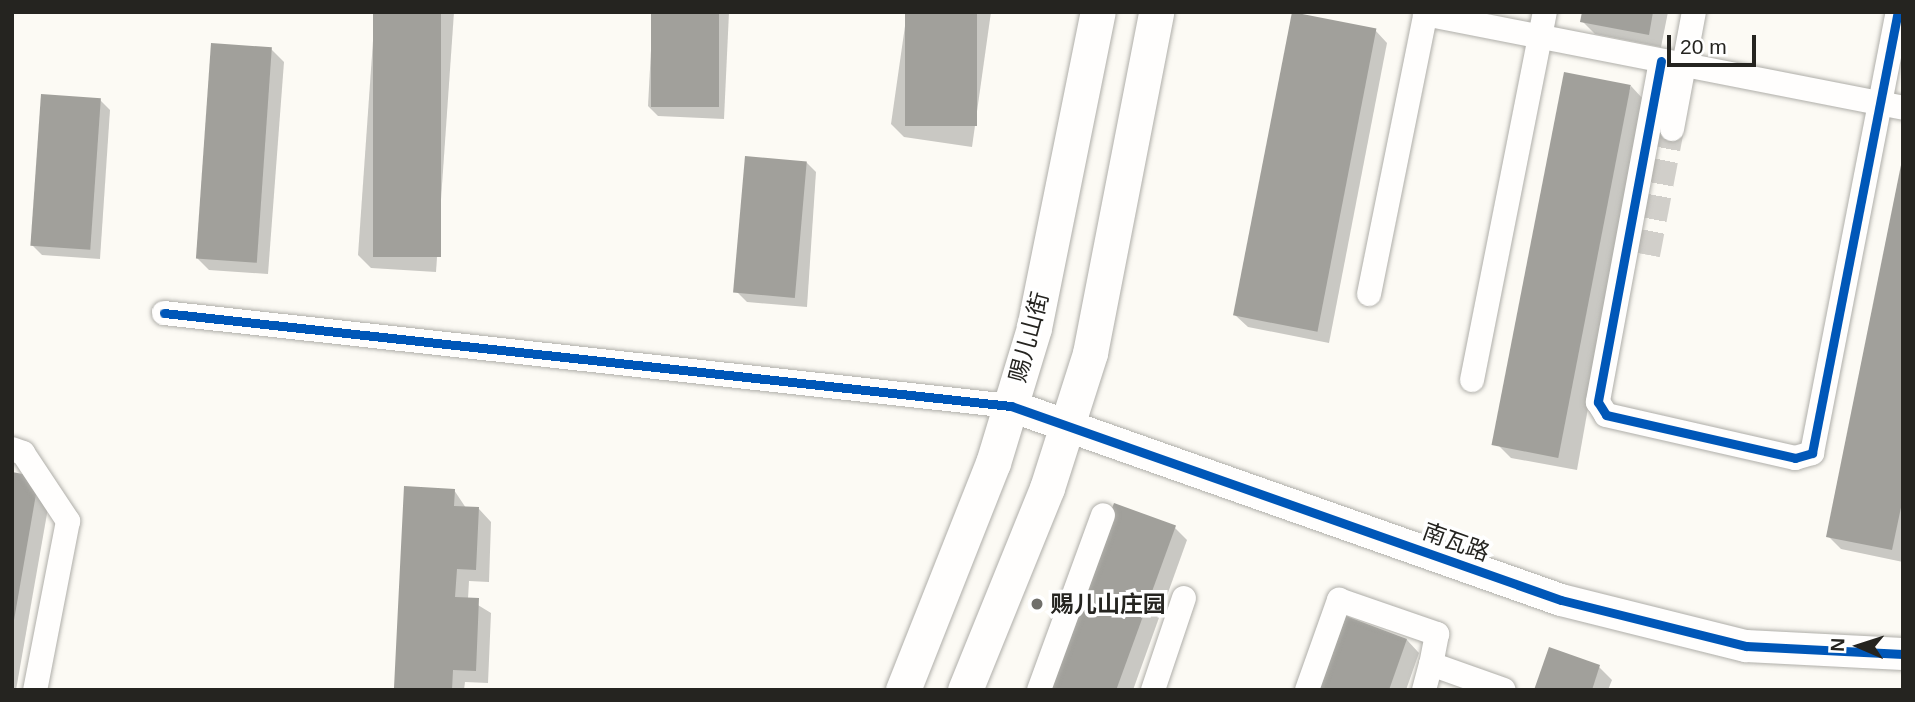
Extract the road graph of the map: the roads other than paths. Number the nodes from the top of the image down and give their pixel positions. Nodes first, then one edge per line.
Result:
1 (1098, 12) edge
2 (1156, 12) edge
3 (1694, 12) edge
4 (1898, 12) edge
5 (1426, 13) edge
6 (1543, 24) edge
7 (1672, 63) junction
8 (1891, 106) edge
9 (1672, 129) tunnel mouth
10 (1370, 294) dead end
11 (164, 313) dead end
12 (1472, 380) dead end
13 (1011, 406) junction
14 (1067, 425) junction
15 (12, 449) edge
16 (1104, 514) dead end
17 (1184, 598) dead end
18 (1903, 654) edge
19 (1431, 664) junction
20 (35, 690) edge
21 (903, 690) edge
22 (965, 690) edge
23 (1039, 690) edge
24 (1153, 690) edge
25 (1307, 690) edge
26 (1424, 690) edge
27 (1504, 690) edge

1 - 13 main road, 赐儿山街
2 - 14 main road
3 - 7 street
4 - 8 street
5 - 6 street
5 - 10 street
6 - 7 street
6 - 12 street
7 - 8 street
7 - 8 street
7 - 9 street
11 - 13 street
13 - 14 street, 南瓦路
13 - 21 main road, 赐儿山街
14 - 18 street, 南瓦路
14 - 22 main road
15 - 20 street
16 - 23 street
17 - 24 street
19 - 25 street
19 - 26 street
19 - 27 street

